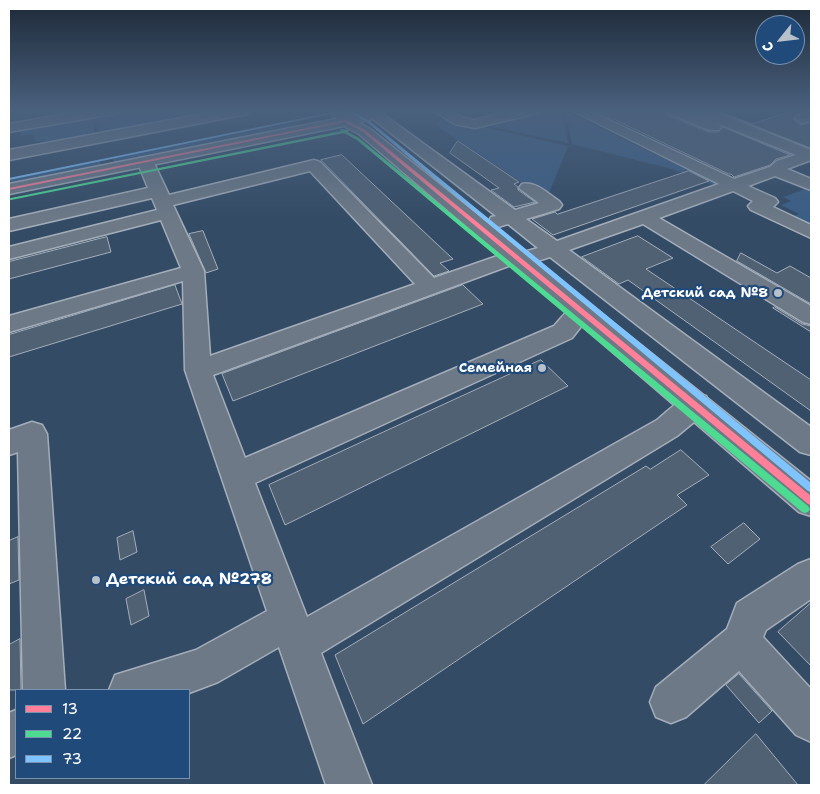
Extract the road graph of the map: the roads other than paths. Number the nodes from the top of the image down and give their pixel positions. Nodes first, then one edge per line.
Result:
1 (51, 147) edge
2 (205, 147) edge
3 (384, 147) edge
4 (422, 147) edge
5 (655, 147) edge
6 (760, 147) edge
7 (790, 147) edge
8 (9, 155) edge
9 (145, 161) junction
10 (793, 161) junction
11 (776, 170) junction
12 (811, 174) edge
13 (734, 185) junction
14 (811, 185) edge
15 (528, 188) dead end
16 (9, 189) edge
17 (163, 202) junction
18 (645, 217) junction
19 (512, 218) junction
20 (9, 225) edge
21 (480, 226) junction
22 (811, 232) edge
23 (554, 249) junction
24 (9, 253) edge
25 (519, 258) junction
26 (193, 271) junction
27 (430, 287) junction
28 (582, 310) junction
29 (811, 316) edge
30 (9, 324) edge
31 (198, 370) junction
32 (696, 404) junction
33 (9, 443) edge
34 (811, 443) edge
35 (237, 476) junction
36 (811, 501) edge
37 (811, 578) edge
38 (293, 632) junction
39 (741, 643) junction
40 (44, 689) edge
41 (133, 689) edge
42 (671, 702) dead end
43 (811, 720) edge
44 (349, 785) edge

1 - 8 main road
2 - 9 main road
3 - 21 main road
4 - 19 main road
5 - 13 main road
6 - 10 main road
7 - 10 main road
9 - 16 main road
9 - 17 main road
10 - 11 main road
11 - 12 main road
11 - 13 main road
11 - 14 main road
13 - 18 main road
13 - 22 main road
15 - 19 main road
17 - 20 main road
17 - 24 main road
17 - 26 main road
17 - 27 main road
18 - 23 main road
18 - 29 main road
19 - 21 main road
19 - 23 main road
21 - 25 main road
23 - 25 main road
23 - 34 main road
25 - 27 main road
25 - 28 main road
26 - 30 main road
26 - 31 main road
27 - 31 main road
28 - 32 main road
28 - 35 main road
31 - 35 main road
32 - 36 main road
32 - 38 main road
33 - 40 main road
35 - 38 main road
37 - 39 main road
38 - 41 main road
38 - 44 main road
39 - 42 main road
39 - 43 main road

